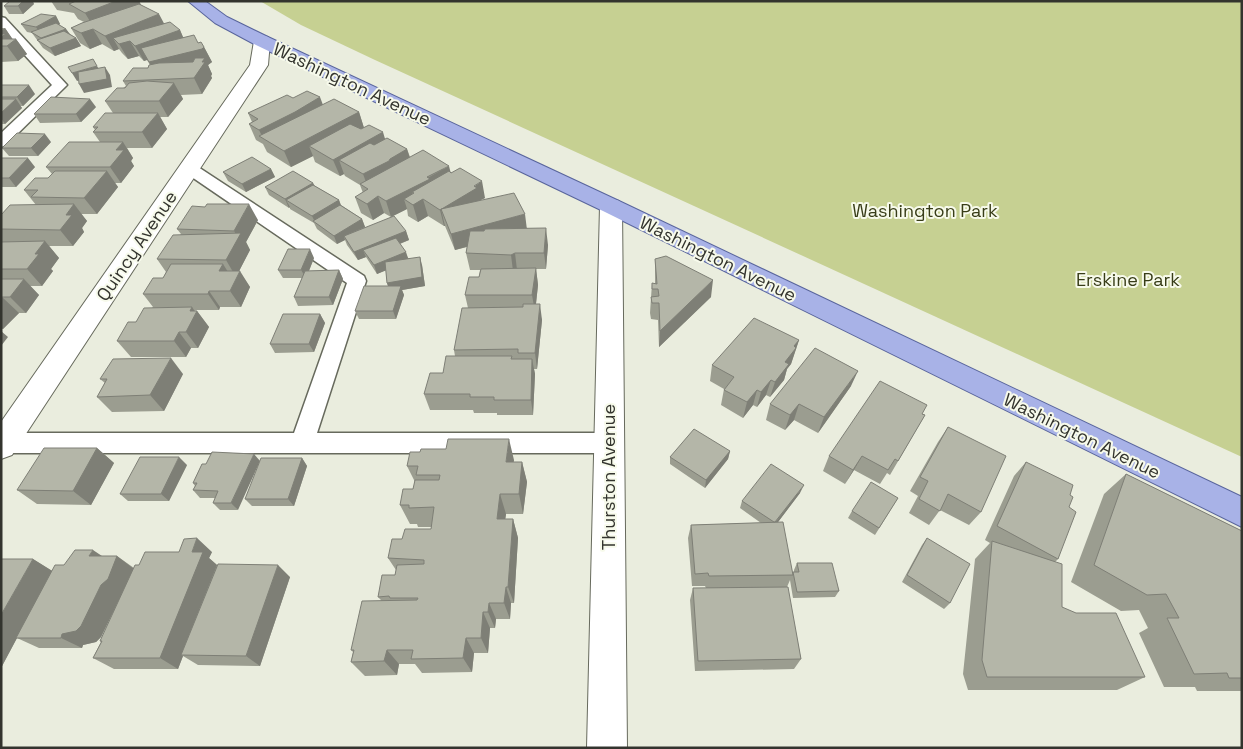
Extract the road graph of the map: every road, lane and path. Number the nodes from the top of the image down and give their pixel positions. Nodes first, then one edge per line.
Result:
1 (195, 1) edge
2 (1, 21) edge
3 (262, 41) junction
4 (1, 142) edge
5 (189, 168) junction
6 (611, 206) junction
7 (302, 443) junction
8 (609, 443) junction
9 (2, 444) edge
10 (1242, 513) edge
11 (607, 748) edge

1 - 3 main road, Washington Avenue
2 - 4 lane
3 - 5 street, Quincy Avenue
3 - 6 main road, Washington Avenue
5 - 7 lane
5 - 9 street, Quincy Avenue
6 - 8 street, Thurston Avenue
6 - 10 main road, Washington Avenue
7 - 8 lane
7 - 9 lane
8 - 11 street, Thurston Avenue

